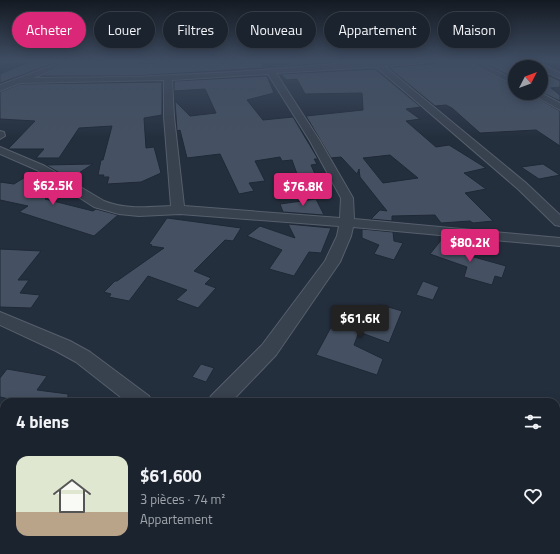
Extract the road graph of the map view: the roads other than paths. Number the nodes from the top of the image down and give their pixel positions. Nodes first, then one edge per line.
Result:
1 (168, 87) edge
2 (280, 87) edge
3 (405, 87) edge
4 (547, 100) edge
5 (560, 107) edge
6 (0, 150) edge
7 (178, 210) junction
8 (347, 222) junction
9 (560, 222) edge
10 (560, 242) edge
11 (0, 318) edge
12 (137, 398) edge
13 (222, 398) edge

1 - 7 street
2 - 8 street
3 - 9 street
4 - 5 street
6 - 7 street
7 - 8 street
8 - 10 street
8 - 13 street
11 - 12 street

